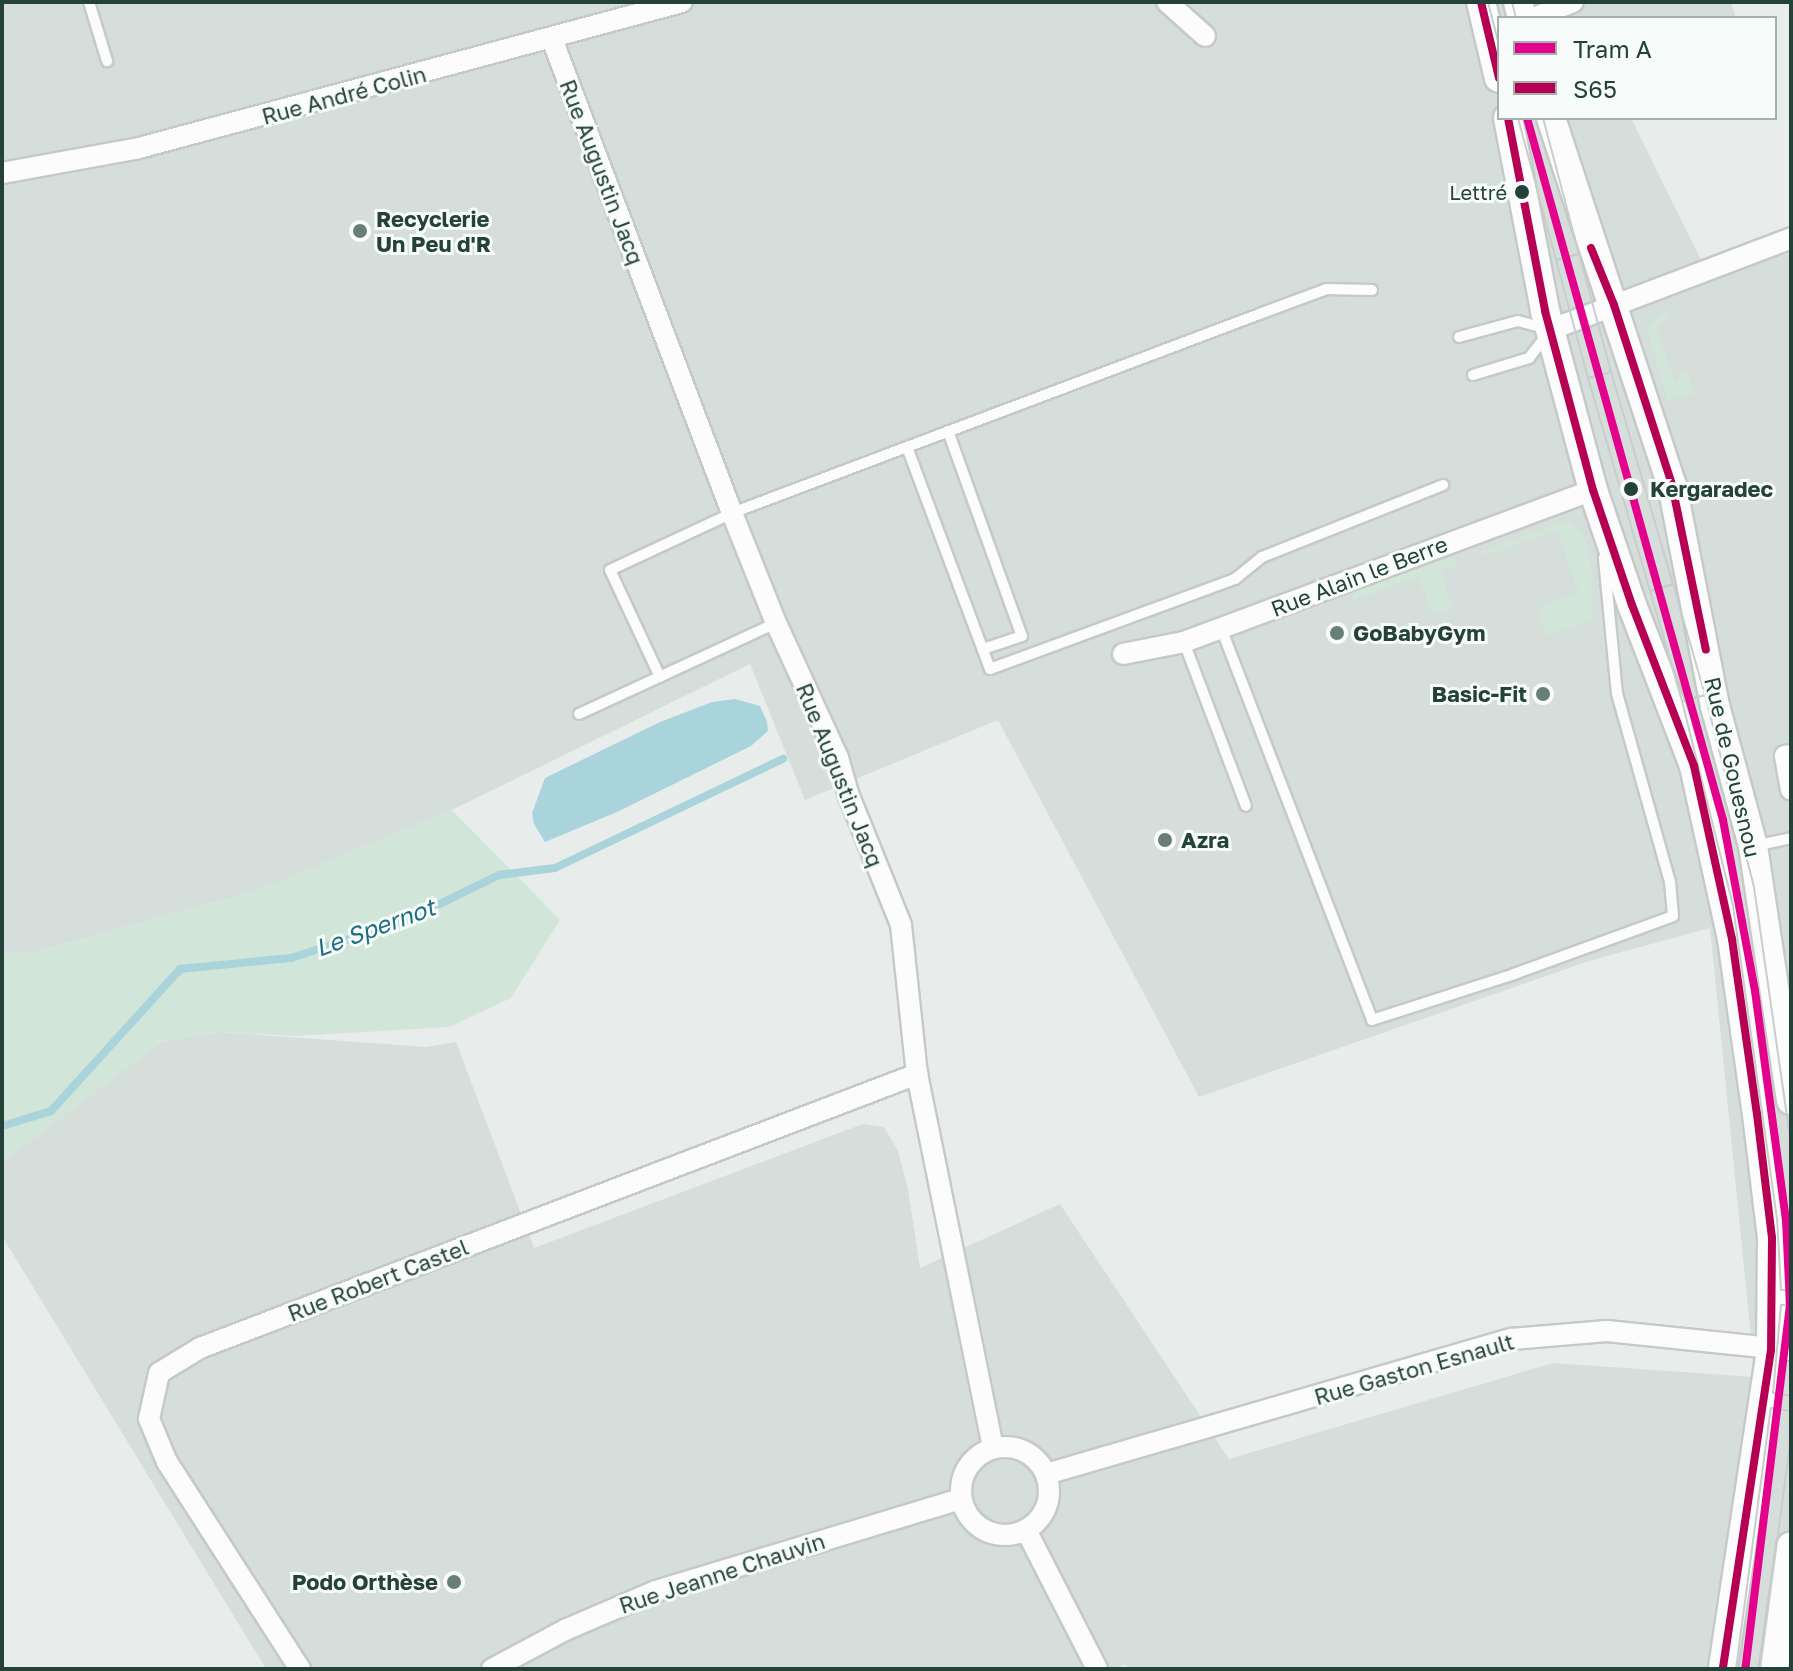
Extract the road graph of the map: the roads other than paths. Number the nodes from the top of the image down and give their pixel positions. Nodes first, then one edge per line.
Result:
1 (89, 2) edge
2 (682, 2) edge
3 (1167, 2) edge
4 (1481, 2) edge
5 (1573, 2) edge
6 (1539, 16) edge
7 (1205, 36) dead end
8 (552, 39) junction
9 (107, 61) dead end
10 (1497, 70) edge
11 (1508, 120) edge
12 (1552, 120) edge
13 (2, 173) edge
14 (1791, 238) edge
15 (1372, 290) dead end
16 (1614, 305) junction
17 (1552, 329) junction
18 (1459, 337) dead end
19 (1473, 375) dead end
20 (948, 431) junction
21 (907, 447) junction
22 (1443, 485) dead end
23 (1597, 501) junction
24 (732, 513) junction
25 (776, 623) junction
26 (1221, 628) junction
27 (1184, 642) junction
28 (983, 649) junction
29 (1123, 654) dead end
30 (660, 677) junction
31 (579, 714) dead end
32 (1791, 755) edge
33 (1791, 789) edge
34 (1246, 806) dead end
35 (1791, 838) edge
36 (1753, 846) junction
37 (917, 1074) junction
38 (1791, 1100) edge
39 (1781, 1350) edge
40 (993, 1448) junction
41 (1046, 1474) junction
42 (961, 1499) junction
43 (1026, 1530) junction
44 (1791, 1546) edge
45 (300, 1669) edge
46 (492, 1669) edge
47 (1097, 1669) edge
48 (1723, 1669) edge
49 (1774, 1669) edge

1 - 9 lane
2 - 8 street, Rue André Colin
3 - 7 street
4 - 10 main road
5 - 6 street
8 - 13 street, Rue André Colin
8 - 24 street, Rue Augustin Jacq
11 - 17 main road, Rue de Gouesnou
12 - 16 main road, Rue de Gouesnou
14 - 16 street
15 - 20 lane
16 - 17 street
16 - 36 main road, Rue de Gouesnou
17 - 18 lane
17 - 19 lane
17 - 23 main road, Rue de Gouesnou
20 - 21 lane
20 - 28 lane
21 - 24 lane
21 - 28 lane
22 - 28 lane
23 - 26 street, Rue Alain le Berre
23 - 26 lane
23 - 39 main road, Rue de Gouesnou
24 - 25 street, Rue Augustin Jacq
24 - 30 lane
25 - 30 lane
25 - 37 street, Rue Augustin Jacq
26 - 27 street, Rue Alain le Berre
27 - 29 street, Rue Alain le Berre
27 - 34 lane
30 - 31 lane
32 - 33 street
35 - 36 lane
36 - 38 main road, Rue de Gouesnou
37 - 40 street, Rue Augustin Jacq
37 - 45 street, Rue Robert Castel
39 - 41 street, Rue Gaston Esnault
39 - 48 main road, Rue de Gouesnou
40 - 41 street
40 - 42 street
41 - 43 street
42 - 43 street
42 - 46 street, Rue Jeanne Chauvin
43 - 47 street
44 - 49 main road

